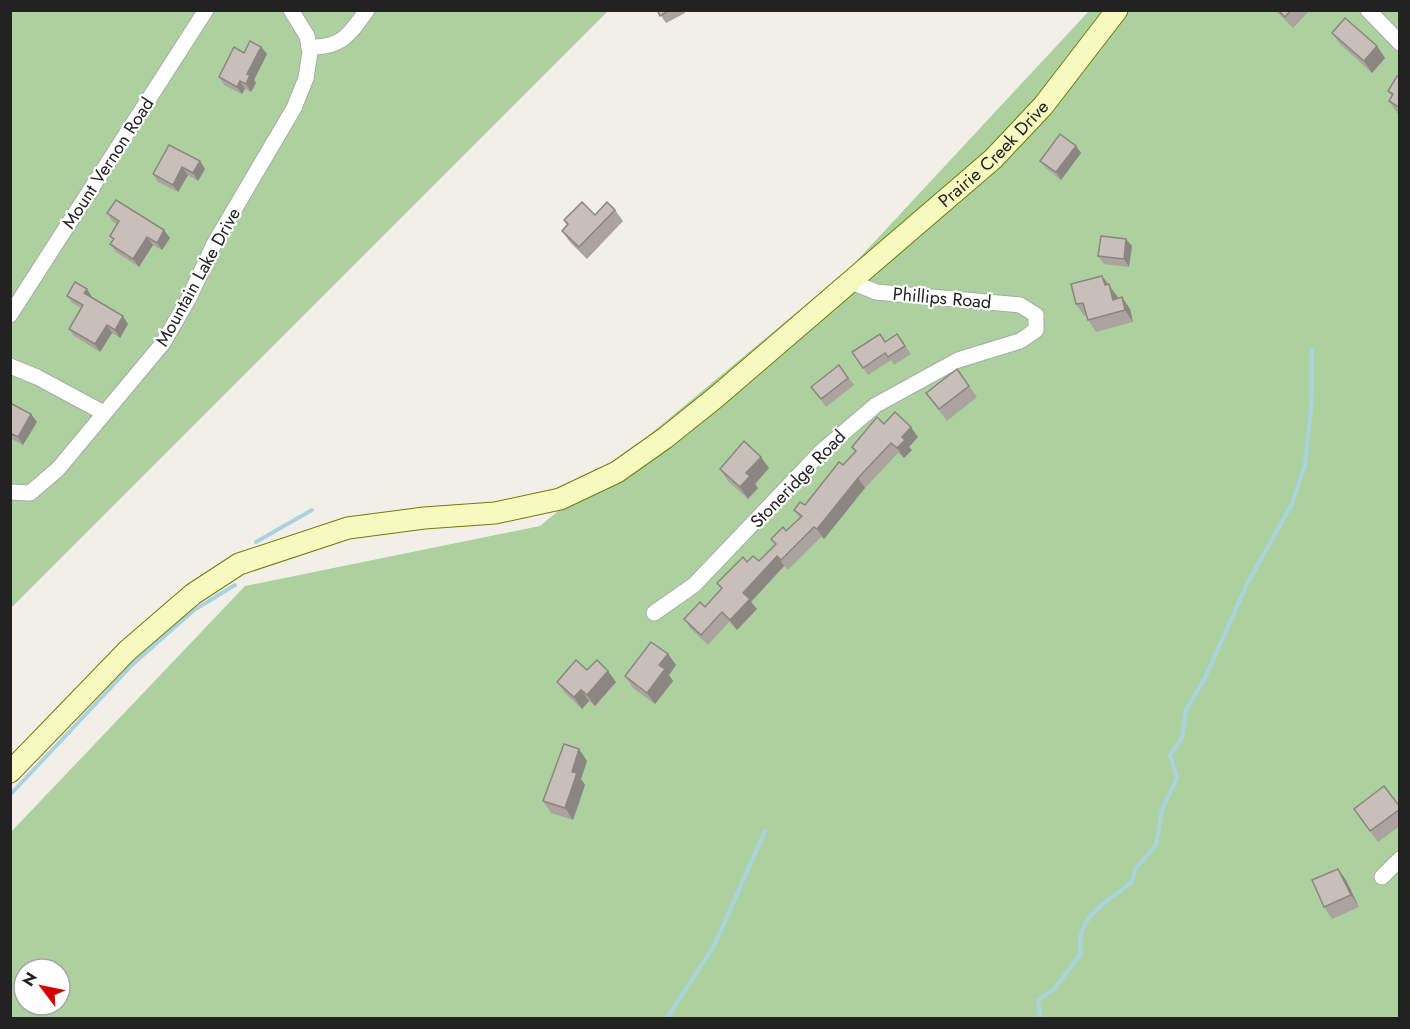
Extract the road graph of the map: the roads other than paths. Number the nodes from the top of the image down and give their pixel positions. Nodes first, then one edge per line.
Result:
1 (206, 10) edge
2 (291, 10) edge
3 (367, 10) edge
4 (1117, 10) edge
5 (1368, 10) edge
6 (1400, 43) edge
7 (309, 47) junction
8 (852, 282) junction
9 (1032, 312) joint
10 (10, 315) edge
11 (10, 366) edge
12 (105, 413) junction
13 (10, 492) edge
14 (654, 613) dead end
15 (10, 772) edge
16 (1400, 859) edge
17 (1382, 878) dead end

1 - 10 street, Mount Vernon Road
2 - 7 street
3 - 7 street
4 - 8 main road, Prairie Creek Drive
5 - 6 street
7 - 12 street, Mountain Lake Drive
8 - 9 street, Phillips Road
8 - 15 main road, Prairie Creek Drive
9 - 14 street, Stoneridge Road
11 - 12 street
12 - 13 street, Mountain Lake Drive
16 - 17 street

